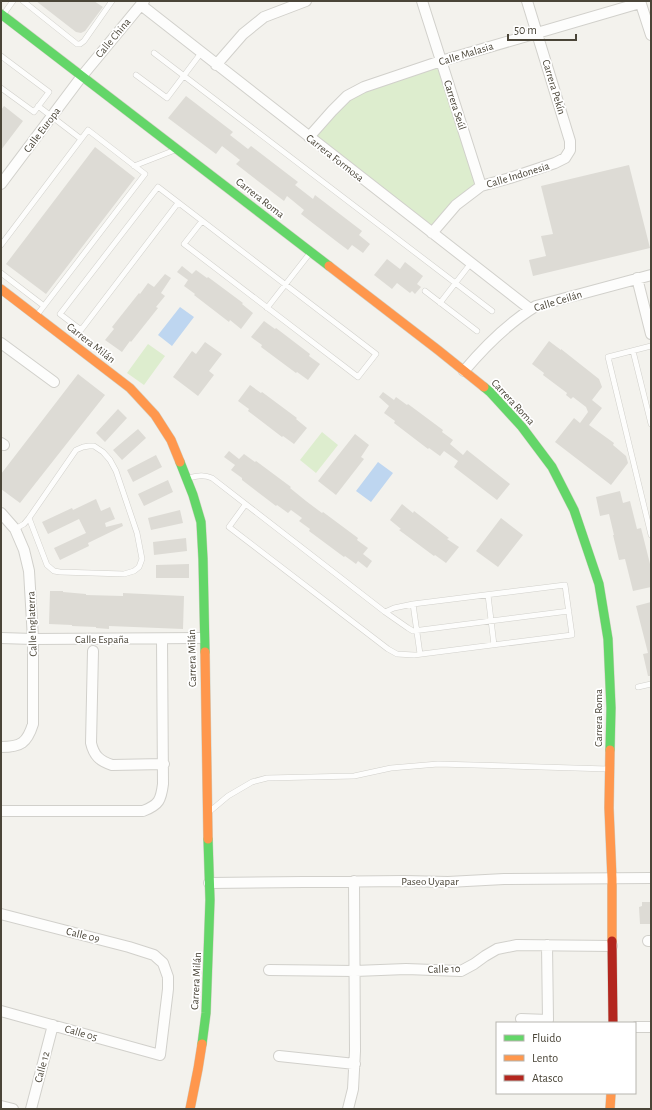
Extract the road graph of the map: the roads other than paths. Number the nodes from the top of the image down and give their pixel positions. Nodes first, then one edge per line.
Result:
1 (13, 1) edge
2 (23, 1) edge
3 (112, 1) edge
4 (306, 1) edge
5 (422, 1) edge
6 (528, 1) edge
7 (640, 2) edge
8 (142, 3) edge
9 (2, 15) edge
10 (537, 33) junction
11 (651, 35) edge
12 (154, 52) dead end
13 (201, 53) junction
14 (1, 56) edge
15 (441, 62) junction
16 (216, 65) junction
17 (136, 75) dead end
18 (82, 76) junction
19 (184, 76) junction
20 (1, 88) edge
21 (38, 106) junction
22 (52, 116) junction
23 (309, 137) junction
24 (81, 139) junction
25 (178, 149) junction
26 (570, 150) joint
27 (134, 166) junction
28 (1, 184) edge
29 (481, 186) junction
30 (178, 203) junction
31 (202, 221) junction
32 (432, 233) junction
33 (1, 245) edge
34 (310, 252) junction
35 (471, 263) junction
36 (1, 273) edge
37 (651, 275) edge
38 (637, 278) junction
39 (455, 283) junction
40 (285, 284) junction
41 (1, 289) edge
42 (425, 291) dead end
43 (440, 303) junction
44 (44, 306) junction
45 (267, 308) junction
46 (530, 309) junction
47 (492, 311) dead end
48 (37, 315) junction
49 (477, 331) dead end
50 (651, 334) edge
51 (1, 343) edge
52 (651, 346) edge
53 (633, 351) junction
54 (464, 371) junction
55 (54, 382) dead end
56 (651, 424) edge
57 (187, 479) junction
58 (245, 505) junction
59 (1, 514) edge
60 (29, 518) junction
61 (15, 529) junction
62 (651, 535) edge
63 (488, 595) junction
64 (413, 604) junction
65 (569, 611) junction
66 (385, 612) junction
67 (491, 621) junction
68 (417, 630) junction
69 (1, 638) edge
70 (203, 638) junction
71 (33, 639) junction
72 (162, 639) junction
73 (494, 645) junction
74 (93, 651) dead end
75 (420, 654) junction
76 (651, 684) edge
77 (638, 687) dead end
78 (1, 747) edge
79 (164, 764) junction
80 (610, 769) junction
81 (1, 811) edge
82 (207, 814) junction
83 (612, 878) junction
84 (651, 878) edge
85 (354, 881) junction
86 (209, 883) junction
87 (1, 914) edge
88 (547, 945) junction
89 (612, 946) junction
90 (269, 970) dead end
91 (355, 971) junction
92 (1, 1011) edge
93 (521, 1019) dead end
94 (613, 1022) edge
95 (53, 1025) junction
96 (636, 1027) edge
97 (651, 1027) edge
98 (160, 1055) joint
99 (279, 1056) dead end
100 (355, 1064) junction
101 (611, 1094) edge
102 (1, 1106) edge
103 (13, 1109) edge
104 (31, 1109) edge
105 (190, 1109) edge
106 (348, 1109) edge
107 (610, 1109) edge

1 - 9 lane
2 - 3 lane
4 - 16 street
5 - 15 street, Carrera Seúl
6 - 10 street, Carrera Pekín
7 - 10 street, Calle Malasia
7 - 11 street
8 - 13 street, Carrera Formosa
8 - 18 street, Calle China
9 - 18 street, Carrera Roma
10 - 15 street, Calle Malasia
10 - 26 street, Carrera Pekín
12 - 19 lane
13 - 16 street, Carrera Formosa
13 - 19 lane
14 - 21 lane
15 - 23 street, Calle Malasia
15 - 29 street, Carrera Seúl
16 - 23 street, Carrera Formosa
17 - 19 lane
18 - 22 street, Calle Europa
18 - 25 street, Carrera Roma
19 - 39 lane
20 - 21 lane
21 - 22 lane
22 - 24 lane
22 - 28 street, Calle Europa
23 - 32 street, Carrera Formosa
24 - 27 lane
24 - 33 lane
25 - 27 lane
25 - 34 street, Carrera Roma
26 - 29 street, Calle Indonesia
27 - 44 lane
29 - 32 street, Calle Indonesia
30 - 30 lane
30 - 31 lane
31 - 40 lane
31 - 45 lane
32 - 35 street, Carrera Formosa
34 - 40 lane
34 - 54 street, Carrera Roma
35 - 39 lane
35 - 46 street, Carrera Formosa
36 - 44 lane
37 - 38 street, Calle Ceilán
38 - 46 street, Calle Ceilán
38 - 50 street
39 - 43 lane
39 - 47 lane
40 - 45 lane
40 - 45 lane
41 - 48 street, Carrera Milán
42 - 43 lane
43 - 49 lane
44 - 48 lane
46 - 54 street, Calle Ceilán
48 - 57 street, Carrera Milán
51 - 55 street
52 - 53 lane
53 - 56 lane
53 - 62 lane
54 - 80 street, Carrera Roma
57 - 58 lane
57 - 70 street, Carrera Milán
58 - 66 lane
58 - 75 lane
59 - 61 street, Calle Inglaterra
60 - 60 lane
60 - 61 lane
61 - 71 street, Calle Inglaterra
63 - 64 lane
63 - 65 lane
63 - 67 lane
64 - 66 lane
64 - 68 lane
65 - 67 lane
65 - 73 lane
66 - 68 lane
67 - 68 lane
67 - 73 lane
68 - 75 lane
69 - 71 street, Calle España
70 - 72 street, Calle España
70 - 82 street, Carrera Milán
71 - 72 street, Calle España
71 - 78 street, Calle Inglaterra
72 - 79 street
73 - 75 lane
74 - 79 street
76 - 77 lane
79 - 81 street
80 - 82 lane
80 - 83 street, Carrera Roma
82 - 86 street, Carrera Milán
83 - 84 street, Paseo Uyapar
83 - 85 street, Paseo Uyapar
83 - 89 street, Carrera Roma
85 - 86 street, Paseo Uyapar
85 - 91 street
86 - 105 street, Carrera Milán
87 - 98 street, Calle 09
88 - 89 street, Calle 10
88 - 91 street, Calle 10
88 - 93 street
89 - 94 street, Carrera Roma
90 - 91 street, Calle 10
91 - 100 street
92 - 95 street, Calle 05
95 - 98 street, Calle 05
95 - 104 street, Calle 12
96 - 97 street
99 - 100 street
100 - 106 street
101 - 107 street
102 - 103 street

